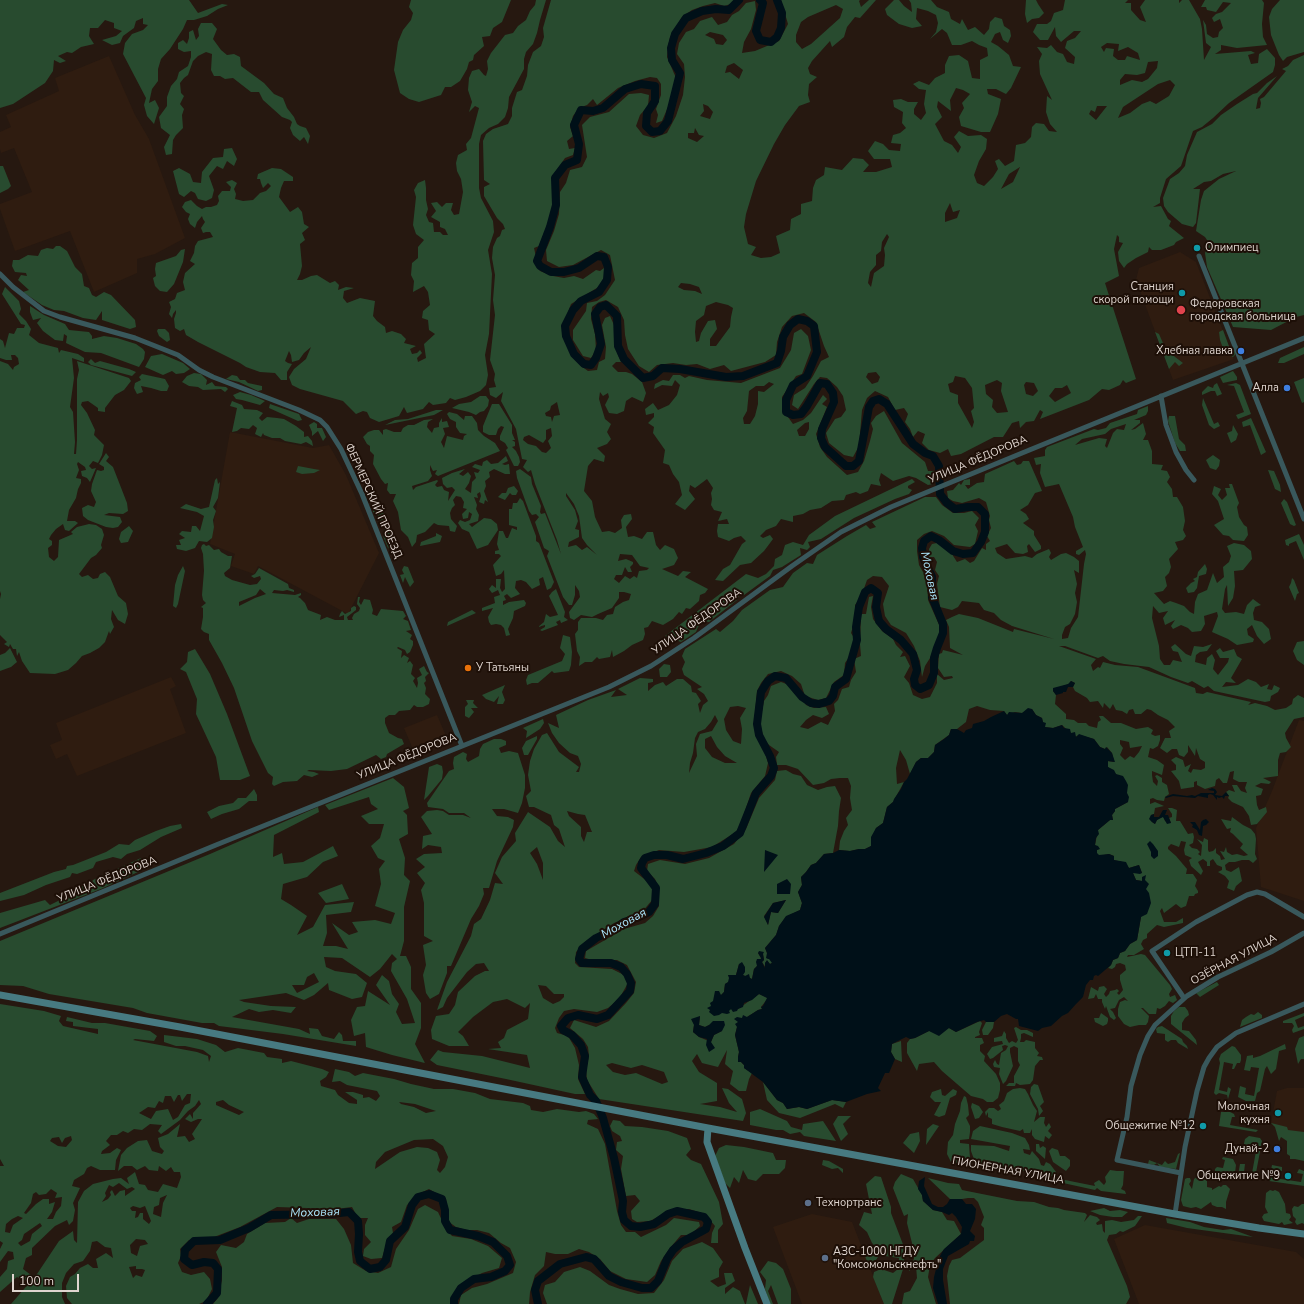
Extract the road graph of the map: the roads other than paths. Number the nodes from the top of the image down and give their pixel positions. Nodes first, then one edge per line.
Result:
1 (1199, 256) dead end
2 (0, 274) edge
3 (1304, 338) edge
4 (1242, 363) junction
5 (1161, 396) junction
6 (1194, 480) dead end
7 (1304, 519) edge
8 (462, 746) junction
9 (1304, 917) edge
10 (1304, 933) edge
11 (0, 934) edge
12 (0, 995) edge
13 (1184, 998) junction
14 (1304, 1004) edge
15 (708, 1128) junction
16 (1182, 1173) junction
17 (1175, 1214) junction
18 (1304, 1234) edge
19 (767, 1304) edge

1 - 4 street
2 - 8 street, ФЕРМЕРСКИЙ ПРОЕЗД
3 - 4 street, УЛИЦА ФЁДОРОВА
4 - 5 street, УЛИЦА ФЁДОРОВА
4 - 7 street
5 - 6 street
5 - 8 street, УЛИЦА ФЁДОРОВА
8 - 11 street, УЛИЦА ФЁДОРОВА
9 - 13 street
10 - 13 street, ОЗЁРНАЯ УЛИЦА
12 - 15 main road, ПИОНЕРНАЯ УЛИЦА
13 - 16 street, ОЗЁРНАЯ УЛИЦА
14 - 16 street
15 - 17 main road, ПИОНЕРНАЯ УЛИЦА
15 - 19 main road
16 - 17 street
17 - 18 main road, ПИОНЕРНАЯ УЛИЦА

